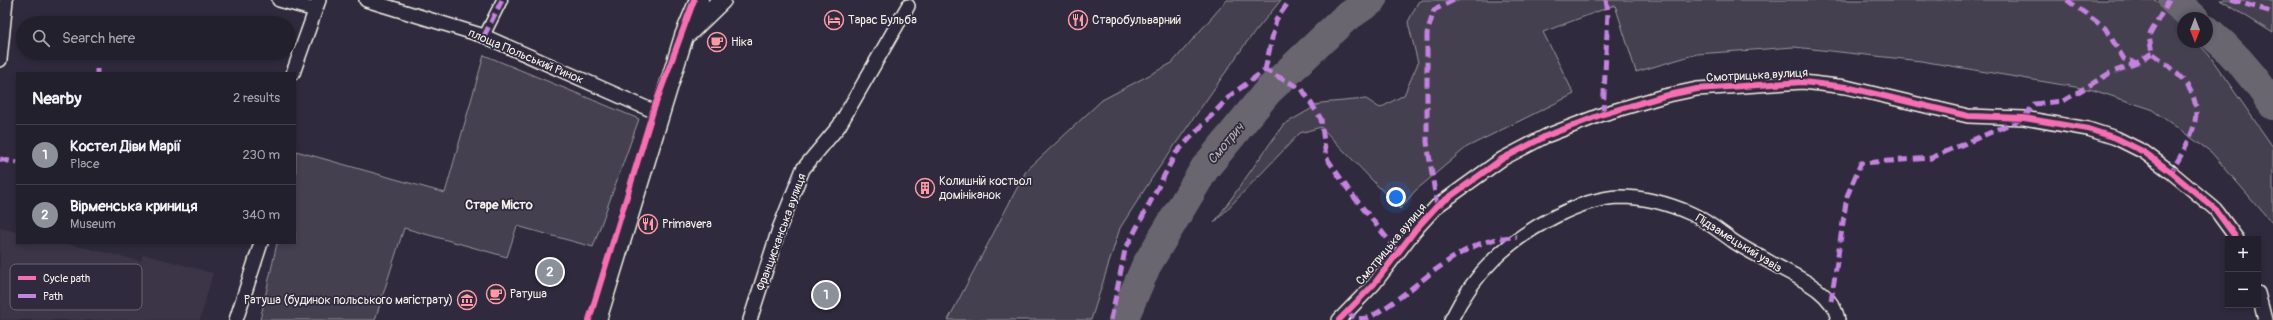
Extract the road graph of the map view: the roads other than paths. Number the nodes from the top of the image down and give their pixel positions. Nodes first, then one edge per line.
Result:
1 (6, 0) edge
2 (280, 0) edge
3 (366, 0) edge
4 (502, 0) edge
5 (699, 0) edge
6 (722, 0) edge
7 (317, 5) edge
8 (908, 6) dead end
9 (484, 36) junction
10 (684, 36) junction
11 (0, 60) edge
12 (293, 72) edge
13 (660, 114) junction
14 (2235, 236) edge
15 (261, 244) edge
16 (2261, 305) edge
17 (236, 320) edge
18 (597, 320) edge
19 (750, 320) edge
20 (1339, 320) edge
21 (1451, 320) edge
22 (1838, 320) edge
23 (2265, 320) edge

1 - 11 street
2 - 7 street
3 - 9 street, площа Польський Ринок
4 - 9 street
5 - 10 main road
6 - 10 main road
7 - 12 street
8 - 19 street, Францисканська вулиця
9 - 13 street, площа Польський Ринок
10 - 13 main road
13 - 18 main road
14 - 20 street, Смотрицька вулиця
15 - 17 street
16 - 23 street
21 - 22 street, Підзамецький узвіз

